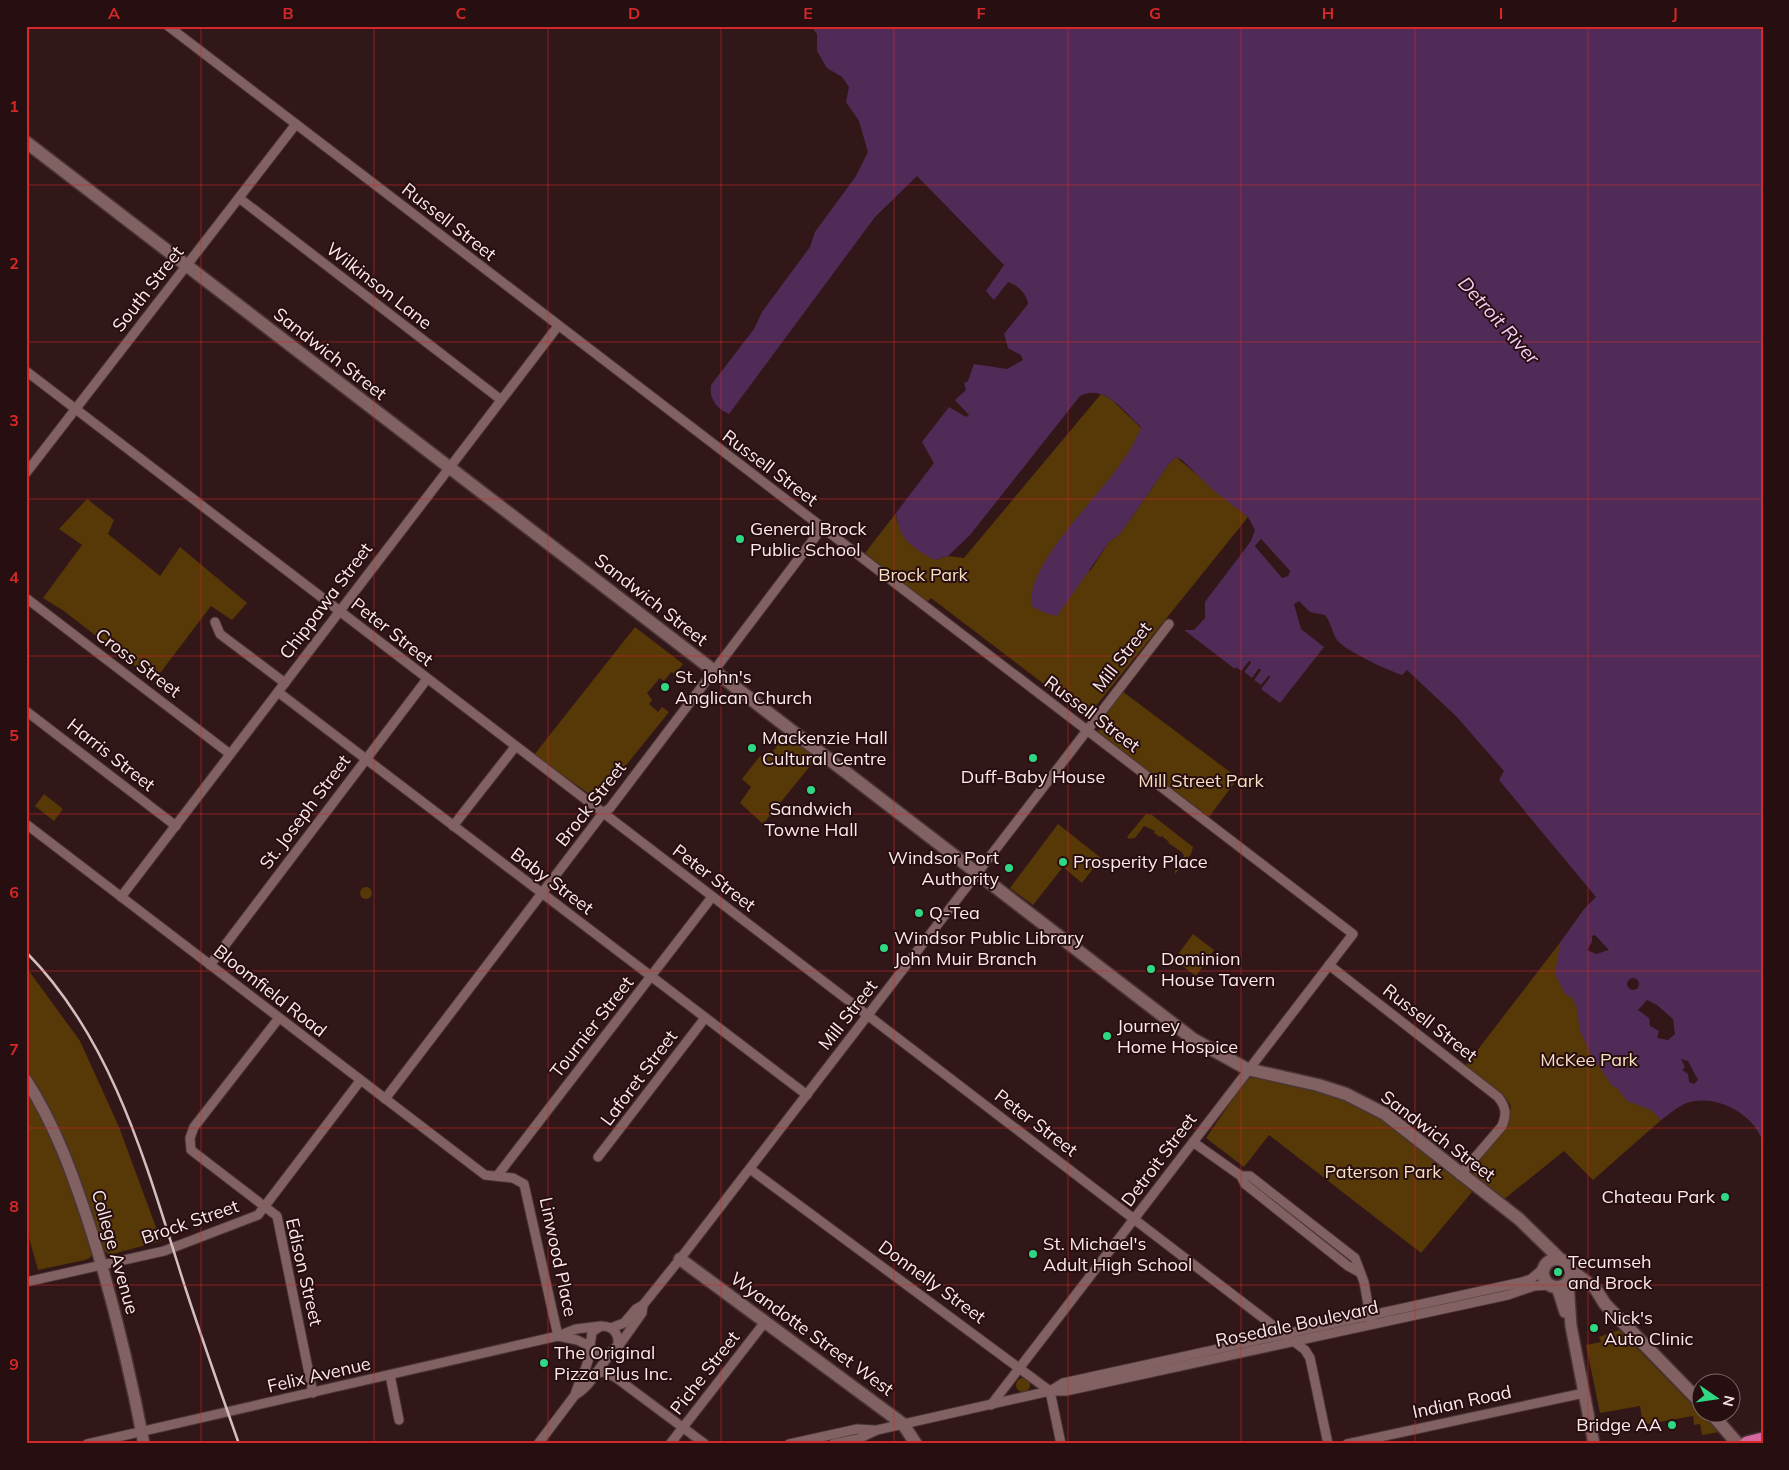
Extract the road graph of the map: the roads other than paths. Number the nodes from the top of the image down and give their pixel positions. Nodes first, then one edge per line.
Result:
1 (168, 26) edge
2 (296, 124) junction
3 (26, 142) edge
4 (239, 198) junction
5 (187, 265) junction
6 (558, 326) junction
7 (26, 371) edge
8 (500, 399) junction
9 (76, 409) junction
10 (449, 467) junction
11 (26, 473) edge
12 (822, 528) junction
13 (26, 598) edge
14 (339, 612) junction
15 (215, 622) dead end
16 (1169, 624) dead end
17 (713, 670) junction
18 (427, 679) junction
19 (285, 683) junction
20 (278, 692) junction
21 (26, 711) edge
22 (1086, 730) junction
23 (515, 747) junction
24 (230, 754) junction
25 (366, 760) junction
26 (603, 813) junction
27 (26, 824) edge
28 (176, 826) junction
29 (454, 826) junction
30 (978, 874) junction
31 (541, 894) junction
32 (121, 897) junction
33 (712, 897) junction
34 (1353, 934) joint
35 (210, 965) junction
36 (1329, 965) junction
37 (650, 977) junction
38 (868, 1016) junction
39 (279, 1018) junction
40 (705, 1018) junction
41 (1247, 1069) junction
42 (26, 1080) edge
43 (360, 1081) junction
44 (807, 1094) junction
45 (385, 1099) junction
46 (1193, 1142) junction
47 (598, 1157) dead end
48 (750, 1169) junction
49 (1460, 1175) junction
50 (497, 1176) junction
51 (265, 1206) junction
52 (1135, 1219) junction
53 (1519, 1219) junction
54 (1559, 1258) junction
55 (680, 1259) junction
56 (103, 1266) junction
57 (1544, 1268) junction
58 (26, 1282) edge
59 (1562, 1282) junction
60 (643, 1305) junction
61 (1370, 1320) junction
62 (765, 1322) junction
63 (601, 1326) junction
64 (611, 1328) junction
65 (1285, 1334) junction
66 (558, 1336) junction
67 (1294, 1342) junction
68 (591, 1347) junction
69 (614, 1351) junction
70 (1020, 1367) junction
71 (595, 1373) junction
72 (390, 1375) junction
73 (615, 1377) junction
74 (1050, 1391) junction
75 (313, 1392) junction
76 (1584, 1393) junction
77 (1692, 1394) edge
78 (575, 1396) junction
79 (991, 1405) junction
80 (399, 1420) dead end
81 (1719, 1422) edge
82 (903, 1424) junction
83 (683, 1427) junction
84 (877, 1430) junction
85 (142, 1432) junction
86 (1763, 1440) edge
87 (87, 1444) edge
88 (144, 1444) edge
89 (538, 1444) edge
90 (670, 1444) edge
91 (705, 1444) edge
92 (789, 1444) edge
93 (833, 1444) edge
94 (916, 1444) edge
95 (1061, 1444) edge
96 (1328, 1444) edge
97 (1347, 1444) edge
98 (1594, 1444) edge
99 (1738, 1444) edge
100 (1747, 1444) edge

1 - 2 street, Russell Street
2 - 4 street, South Street
2 - 6 street, Russell Street
3 - 5 main road, Sandwich Street
4 - 5 street, South Street
4 - 8 street, Wilkinson Lane
5 - 9 street, South Street
5 - 10 main road, Sandwich Street
6 - 8 street, Chippawa Street
6 - 12 street, Russell Street
7 - 9 street, Peter Street
8 - 10 street, Chippawa Street
9 - 11 street, South Street
9 - 14 street, Peter Street
10 - 14 street, Chippawa Street
10 - 17 main road, Sandwich Street
12 - 17 street, Brock Street
12 - 22 street, Russell Street
13 - 24 street, Cross Street
14 - 18 street, Peter Street
14 - 19 street, Chippawa Street
15 - 19 street
16 - 22 street, Mill Street
17 - 26 street, Brock Street
17 - 30 main road, Sandwich Street
18 - 23 street, Peter Street
18 - 25 street, St. Joseph Street
19 - 20 street, Chippawa Street
20 - 24 street, Chippawa Street
20 - 25 street, Baby Street
21 - 28 street, Harris Street
22 - 30 street, Mill Street
22 - 34 street, Russell Street
23 - 26 street, Peter Street
23 - 29 street
24 - 28 street, Chippawa Street
25 - 29 street, Baby Street
25 - 35 street, St. Joseph Street
26 - 31 street, Brock Street
26 - 33 street, Peter Street
27 - 32 street, Bloomfield Road
28 - 32 street, Chippawa Street
29 - 31 street, Baby Street
30 - 38 street, Mill Street
30 - 41 main road, Sandwich Street
31 - 37 street, Baby Street
31 - 45 street, Brock Street
32 - 35 street, Bloomfield Road
33 - 37 street, Tournier Street
33 - 38 street, Peter Street
34 - 36 street, Detroit Street
35 - 39 street, Bloomfield Road
36 - 41 street, Detroit Street
36 - 49 street, Russell Street
37 - 40 street, Baby Street
37 - 50 street, Tournier Street
38 - 44 street, Mill Street
38 - 52 street, Peter Street
39 - 43 street, Bloomfield Road
39 - 51 street, Edison Street
40 - 44 street, Baby Street
40 - 47 street, Laforet Street
41 - 46 street, Detroit Street
41 - 49 main road, Sandwich Street
42 - 56 street, College Avenue
43 - 45 street, Bloomfield Road
43 - 51 street, Brock Street
44 - 48 street, Mill Street
45 - 50 street, Bloomfield Road
46 - 52 street, Detroit Street
46 - 61 street
48 - 55 street, Mill Street
48 - 70 street, Donnelly Street
49 - 53 main road, Sandwich Street
50 - 66 street, Linwood Place
51 - 56 street, Brock Street
51 - 75 street, Edison Street
52 - 65 street, Peter Street
52 - 70 street, Detroit Street
53 - 54 main road
53 - 57 main road
54 - 57 main road
54 - 59 main road
55 - 60 street, Mill Street
55 - 62 main road, Wyandotte Street West
56 - 58 street, Brock Street
56 - 85 street, College Avenue
57 - 59 main road
57 - 61 street, Rosedale Boulevard
59 - 61 street, Rosedale Boulevard
59 - 76 street
59 - 77 main road
60 - 64 street, Mill Street
60 - 69 street, Mill Street
61 - 65 street, Rosedale Boulevard
61 - 67 street, Rosedale Boulevard
62 - 82 main road, Wyandotte Street West
62 - 83 street, Piche Street
63 - 64 street
63 - 66 street, Felix Avenue
63 - 68 street
64 - 69 street
65 - 67 street, Peter Street
65 - 74 street, Rosedale Boulevard
66 - 68 street, Felix Avenue
66 - 72 street, Felix Avenue
67 - 74 street, Rosedale Boulevard
67 - 96 street, Peter Street
68 - 69 street
68 - 78 street, Mill Street
69 - 71 street, Mill Street
69 - 73 street
70 - 74 street, Donnelly Street
70 - 79 street, Detroit Street
71 - 73 street
71 - 78 street, Mill Street
72 - 75 street, Felix Avenue
72 - 80 street
73 - 83 street
74 - 79 street, Rosedale Boulevard
74 - 95 street
75 - 85 street, Felix Avenue
76 - 97 street, Indian Road
76 - 98 street
78 - 89 street, Mill Street
79 - 82 street, Rosedale Boulevard
81 - 99 main road
82 - 84 street, Rosedale Boulevard
82 - 94 main road, Wyandotte Street West
83 - 90 street, Piche Street
83 - 91 street
84 - 92 street, Rosedale Boulevard
84 - 93 street, Rosedale Boulevard
85 - 87 street, Felix Avenue
85 - 88 street, College Avenue
86 - 100 highway

